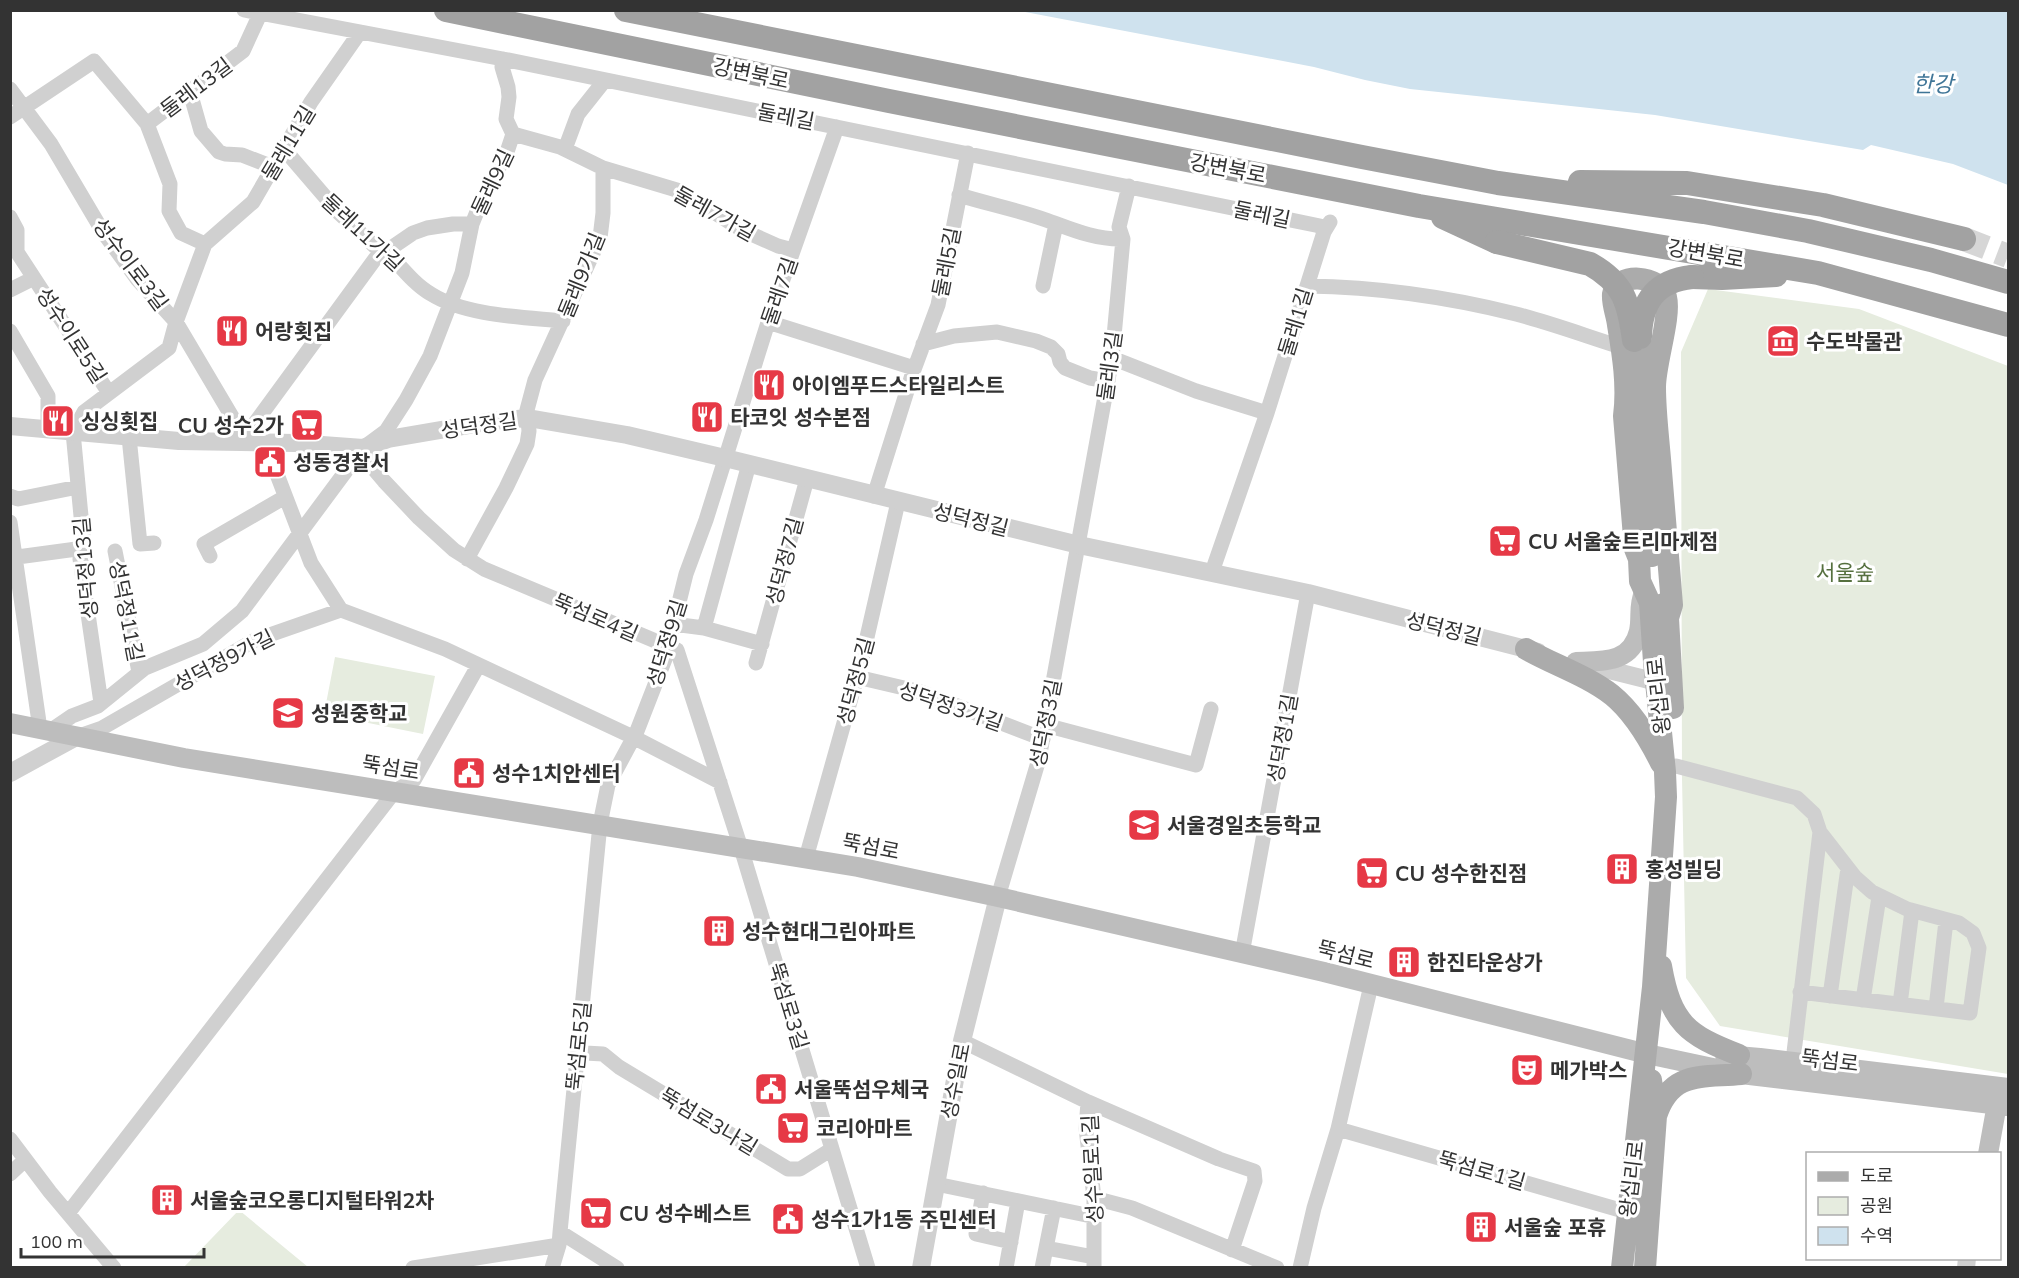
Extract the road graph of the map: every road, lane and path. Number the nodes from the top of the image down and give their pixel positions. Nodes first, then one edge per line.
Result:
1 (244, 10) edge
2 (446, 10) edge
3 (626, 10) edge
4 (260, 14) junction
5 (360, 32) junction
6 (503, 59) junction
7 (605, 80) junction
8 (10, 89) edge
9 (190, 92) junction
10 (24, 107) junction
11 (10, 117) edge
12 (147, 124) junction
13 (837, 127) junction
14 (513, 134) junction
15 (284, 149) junction
16 (565, 149) junction
17 (968, 153) junction
18 (273, 167) junction
19 (603, 168) junction
20 (1488, 181) junction
21 (1129, 186) junction
22 (959, 195) junction
23 (1419, 206) junction
24 (10, 217) edge
25 (472, 224) junction
26 (1056, 224) junction
27 (1327, 227) joint
28 (1123, 239) junction
29 (1965, 239) tunnel mouth
30 (205, 244) junction
31 (793, 250) junction
32 (382, 253) junction
33 (1818, 273) junction
34 (34, 278) junction
35 (2008, 282) edge
36 (1043, 286) dead end
37 (1307, 286) junction
38 (10, 290) edge
39 (451, 305) junction
40 (563, 321) junction
41 (176, 322) junction
42 (768, 322) junction
43 (2008, 325) edge
44 (10, 331) edge
45 (1632, 342) junction
46 (923, 344) junction
47 (1112, 358) junction
48 (915, 368) junction
49 (1108, 381) junction
50 (109, 393) junction
51 (1267, 413) junction
52 (528, 418) junction
53 (10, 426) edge
54 (48, 430) junction
55 (73, 432) junction
56 (129, 437) junction
57 (252, 441) junction
58 (363, 448) junction
59 (725, 458) junction
60 (749, 464) junction
61 (807, 479) junction
62 (78, 487) junction
63 (10, 496) edge
64 (874, 496) junction
65 (285, 497) junction
66 (898, 502) junction
67 (10, 522) edge
68 (299, 534) junction
69 (154, 543) dead end
70 (1079, 545) junction
71 (84, 549) junction
72 (115, 550) dead end
73 (210, 556) dead end
74 (1656, 557) junction
75 (13, 558) edge
76 (467, 559) junction
77 (1212, 572) junction
78 (1645, 591) junction
79 (1308, 593) junction
80 (341, 610) junction
81 (1668, 618) junction
82 (673, 624) junction
83 (704, 628) junction
84 (762, 644) junction
85 (668, 647) junction
86 (1526, 649) junction
87 (1576, 662) junction
88 (756, 663) dead end
89 (478, 666) junction
90 (139, 672) junction
91 (857, 677) junction
92 (1664, 684) junction
93 (101, 703) junction
94 (1211, 709) dead end
95 (10, 723) edge
96 (45, 730) junction
97 (1044, 732) junction
98 (76, 737) junction
99 (633, 737) junction
100 (1670, 769) junction
101 (10, 773) edge
102 (720, 782) junction
103 (395, 791) junction
104 (600, 824) junction
105 (1820, 832) junction
106 (741, 848) junction
107 (806, 858) junction
108 (1848, 868) junction
109 (998, 897) junction
110 (1879, 897) junction
111 (1912, 911) junction
112 (1946, 921) junction
113 (1242, 954) junction
114 (1660, 965) junction
115 (1371, 985) junction
116 (1800, 992) junction
117 (1830, 996) junction
118 (1863, 1000) junction
119 (1900, 1004) junction
120 (1936, 1008) junction
121 (962, 1041) junction
122 (585, 1053) dead end
123 (1647, 1054) junction
124 (1793, 1061) junction
125 (1740, 1065) junction
126 (2008, 1088) edge
127 (1088, 1102) junction
128 (2003, 1105) edge
129 (1656, 1116) junction
130 (1338, 1129) junction
131 (10, 1139) edge
132 (832, 1149) junction
133 (1989, 1152) edge
134 (25, 1160) junction
135 (10, 1174) edge
136 (936, 1184) junction
137 (983, 1194) junction
138 (1094, 1198) junction
139 (1018, 1201) junction
140 (1054, 1208) junction
141 (69, 1212) junction
142 (1627, 1212) junction
143 (1096, 1217) junction
144 (560, 1238) junction
145 (1011, 1242) junction
146 (1046, 1248) junction
147 (1232, 1250) junction
148 (1094, 1262) edge
149 (114, 1268) edge
150 (413, 1268) edge
151 (552, 1268) edge
152 (617, 1268) edge
153 (868, 1268) edge
154 (921, 1268) edge
155 (1006, 1268) edge
156 (1042, 1268) edge
157 (1277, 1268) edge
158 (1300, 1268) edge
159 (1622, 1268) edge
160 (1645, 1268) edge

1 - 4 street, 둘레길
2 - 23 highway, 강변북로
3 - 20 highway, 강변북로
4 - 5 street, 둘레길
4 - 9 street, 둘레13길
5 - 6 street, 둘레길
5 - 15 street, 둘레11길
6 - 7 street, 둘레길
6 - 14 street, 둘레9길
7 - 13 street, 둘레길
7 - 16 street
8 - 10 street, 성수이로3길
9 - 12 street, 둘레13길
9 - 18 street
10 - 11 street, 둘레13길
10 - 12 street, 둘레13길
10 - 41 street, 성수이로3길
12 - 30 street
13 - 17 street, 둘레길
13 - 31 street, 둘레7길
14 - 16 street
14 - 25 street, 둘레9길
15 - 18 street, 둘레11길
15 - 32 street, 둘레11가길
16 - 19 street
17 - 21 street, 둘레길
17 - 22 street, 둘레5길
18 - 30 street, 둘레11길
19 - 31 street, 둘레7가길
19 - 40 street, 둘레9가길
20 - 29 highway
20 - 35 highway, 강변북로
21 - 27 street, 둘레길
21 - 28 street, 둘레3길
22 - 26 street
22 - 46 street, 둘레5길
23 - 33 highway, 강변북로
23 - 45 highway, bridge
24 - 34 street, 성수이로5길
25 - 32 street
25 - 39 street, 둘레9길
26 - 28 street
26 - 36 street
27 - 37 street, 둘레1길
28 - 47 street, 둘레3길
30 - 41 street, 둘레11길
31 - 42 street, 둘레7길
32 - 39 street, 둘레11가길
32 - 57 street
33 - 43 highway, 강변북로
33 - 45 highway, bridge
34 - 38 street, 성수이로5길
34 - 50 street, 성수이로5길
37 - 45 street
37 - 51 street, 둘레1길
39 - 40 street
39 - 58 street, 둘레9길
40 - 52 street, 둘레9가길
41 - 50 street, 둘레11길
41 - 57 street, 성수이로3길
42 - 48 street
42 - 59 street, 둘레7길
44 - 54 street
45 - 74 main road, 왕십리로
45 - 78 main road
45 - 81 main road
46 - 48 street, 둘레5길
46 - 49 street
47 - 49 street, 둘레3길
47 - 51 street
48 - 64 street, 둘레5길
49 - 70 street, 둘레3길
50 - 55 street, 둘레11길
51 - 77 street, 둘레1길
52 - 58 street, 성덕정길
52 - 59 street, 성덕정길
52 - 76 street, 둘레9가길
53 - 54 street, 성덕정길
54 - 55 street, 성덕정길
55 - 56 street, 성덕정길
55 - 62 street, 성덕정13길
56 - 57 street, 성덕정길
56 - 69 street
57 - 58 street, 성덕정길
57 - 65 street
58 - 68 street, 성덕정11길
58 - 76 street, 뚝섬로4길
59 - 60 street, 성덕정길
59 - 82 street, 성덕정9길
60 - 61 street, 성덕정길
60 - 83 street
61 - 64 street, 성덕정길
61 - 84 street, 성덕정7길
62 - 63 street
62 - 71 street, 성덕정13길
64 - 66 street, 성덕정길
65 - 68 street
65 - 73 street
66 - 70 street, 성덕정길
66 - 91 street, 성덕정5길
67 - 75 street
68 - 80 street
68 - 90 street, 성덕정11길
70 - 77 street, 성덕정길
70 - 97 street, 성덕정3길
71 - 75 street
71 - 93 street, 성덕정13길
72 - 90 street, 성덕정11길
74 - 78 main road, 왕십리로
74 - 81 main road, 왕십리로
75 - 96 street
76 - 85 street, 뚝섬로4길
77 - 79 street, 성덕정길
78 - 87 main road
78 - 92 main road, 왕십리로
79 - 86 street, 성덕정길
79 - 113 street, 성덕정1길
80 - 89 street
80 - 98 street, 성덕정9가길
81 - 92 main road, 왕십리로
82 - 83 street
82 - 85 street, 성덕정9길
83 - 84 street
84 - 88 street, 성덕정7길
85 - 99 street, 성덕정9길
85 - 102 street
86 - 87 street, 성덕정길
86 - 100 main road
87 - 92 street, 성덕정길
89 - 99 street
89 - 103 street
90 - 93 street, 성덕정11길
91 - 97 street, 성덕정3가길
91 - 107 street, 성덕정5길
92 - 100 main road, 왕십리로
93 - 96 street, 성덕정11길
94 - 97 street
95 - 96 main road, 뚝섬로
96 - 98 main road, 뚝섬로
97 - 109 street, 성덕정3길
98 - 101 street
98 - 103 main road, 뚝섬로
99 - 102 street
99 - 104 street, 성덕정9길
100 - 105 street
100 - 114 main road, 왕십리로
100 - 123 main road, 왕십리로
102 - 106 street
103 - 104 main road, 뚝섬로
103 - 141 street
104 - 106 main road, 뚝섬로
104 - 144 street, 뚝섬로5길
105 - 108 street
105 - 116 street
106 - 107 main road, 뚝섬로
106 - 132 street, 뚝섬로3길
107 - 109 main road, 뚝섬로
108 - 110 street
108 - 117 street
109 - 113 main road, 뚝섬로
109 - 121 street, 성수일로
110 - 111 street
110 - 118 street
111 - 112 street
111 - 119 street
112 - 120 street
112 - 120 street
113 - 115 main road, 뚝섬로
114 - 123 main road, 왕십리로
114 - 125 main road
115 - 123 main road, 뚝섬로
115 - 130 street
116 - 117 street
116 - 124 street
117 - 118 street
118 - 119 street
119 - 120 street
121 - 127 street, 성수일로1길
121 - 136 street, 성수일로
122 - 132 street, 뚝섬로3나길
123 - 125 main road, 뚝섬로
123 - 129 main road, 왕십리로
123 - 142 main road, 왕십리로
124 - 125 main road, 뚝섬로
124 - 126 main road, 뚝섬로
125 - 128 main road, 뚝섬로
125 - 129 main road
127 - 138 street, 성수일로1길
127 - 147 street
128 - 133 main road
129 - 160 main road, 왕십리로
130 - 142 street, 뚝섬로1길
130 - 158 street
131 - 134 street
132 - 153 street, 뚝섬로3길
134 - 135 street
134 - 141 street
136 - 137 street
136 - 154 street, 성수일로
137 - 139 street
137 - 145 street
138 - 143 street, 성수일로1길
138 - 147 street
139 - 140 street
139 - 145 street
140 - 143 street
140 - 146 street
141 - 149 street
142 - 159 main road, 왕십리로
143 - 148 street, 성수일로1길
144 - 150 street
144 - 151 street, 뚝섬로5길
144 - 152 street
145 - 155 street
146 - 148 street
146 - 156 street
147 - 157 street

